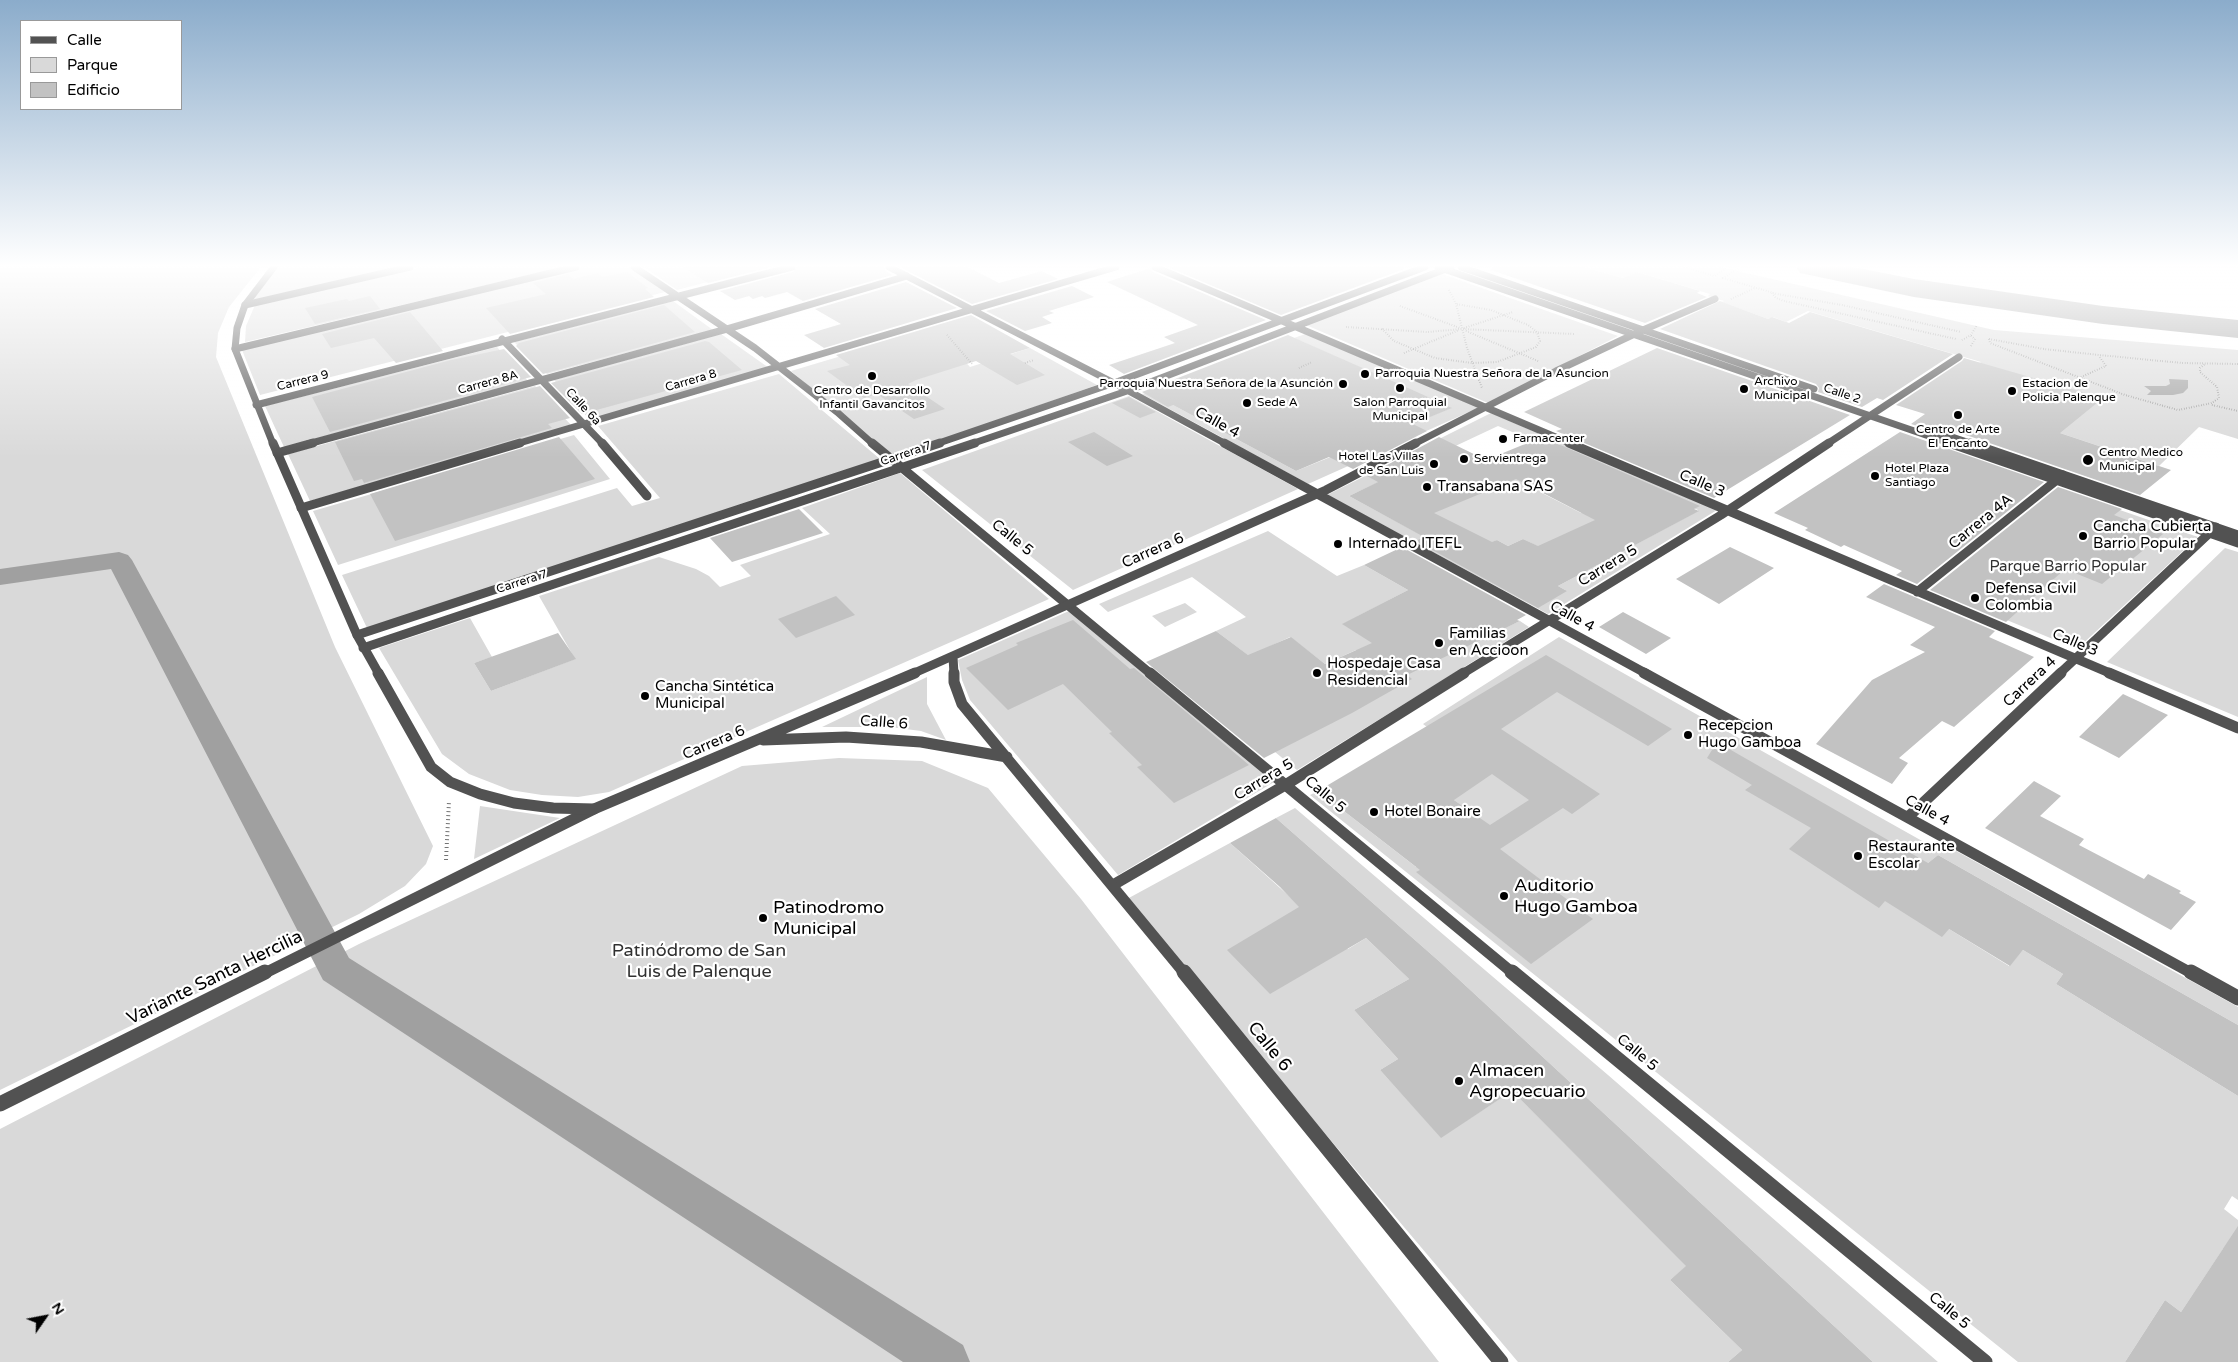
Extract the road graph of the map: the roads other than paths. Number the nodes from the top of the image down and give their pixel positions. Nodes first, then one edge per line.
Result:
1 (237, 331) edge
2 (312, 331) edge
3 (535, 331) edge
4 (722, 331) edge
5 (730, 331) edge
6 (902, 331) edge
7 (1011, 331) edge
8 (1257, 331) edge
9 (1283, 331) edge
10 (1306, 331) edge
11 (1621, 331) edge
12 (1642, 331) edge
13 (1645, 331) edge
14 (1634, 335) junction
15 (502, 339) junction
16 (235, 349) junction
17 (1959, 357) dead end
18 (780, 366) junction
19 (542, 380) junction
20 (1114, 384) junction
21 (1127, 391) junction
22 (255, 401) junction
23 (1486, 408) junction
24 (1875, 414) junction
25 (585, 424) junction
26 (277, 453) junction
27 (891, 460) junction
28 (902, 468) junction
29 (2059, 478) junction
30 (1316, 494) junction
31 (647, 496) dead end
32 (301, 508) junction
33 (1728, 511) junction
34 (2213, 530) junction
35 (2238, 535) edge
36 (2238, 543) edge
37 (1917, 592) junction
38 (1069, 605) junction
39 (1548, 621) junction
40 (357, 635) junction
41 (363, 648) junction
42 (952, 657) junction
43 (2076, 659) junction
44 (2238, 728) edge
45 (757, 741) junction
46 (1007, 757) junction
47 (1287, 784) junction
48 (594, 809) junction
49 (1908, 818) junction
50 (1113, 886) junction
51 (2238, 998) edge
52 (0, 1104) edge
53 (1501, 1362) edge
54 (1985, 1362) edge

1 - 16 street
2 - 16 street
3 - 15 street, Carrera 9
4 - 19 street, Carrera 8A
5 - 18 street, Calle 5
6 - 18 street, Carrera 8
7 - 20 street, Calle 4
8 - 20 street, Carrera 7
9 - 21 street, Carrera 7
10 - 23 street, Calle 3
11 - 14 street, Calle 2
12 - 14 street, Carrera 6
13 - 24 street, Calle 2
14 - 23 street, Carrera 6
14 - 24 street, Calle 2
15 - 19 street, Calle 6a
15 - 22 street, Carrera 9
16 - 22 street
17 - 24 street, Carrera 5
18 - 25 street, Carrera 8
18 - 27 street, Calle 5
19 - 25 street, Calle 6a
19 - 26 street, Carrera 8A
20 - 21 street, Calle 4
20 - 27 street, Carrera 7
21 - 28 street, Carrera 7
21 - 30 street, Calle 4
22 - 26 street
23 - 30 street, Carrera 6
23 - 33 street, Calle 3
24 - 29 street, Calle 2
24 - 33 street, Carrera 5
25 - 31 street, Calle 6a
25 - 32 street, Carrera 8
26 - 32 street
27 - 28 street, Calle 5
27 - 40 street, Carrera 7
28 - 38 street, Calle 5
28 - 41 street, Carrera 7
29 - 34 street, Calle 2
29 - 37 street, Carrera 4A
30 - 38 street, Carrera 6
30 - 39 street, Calle 4
32 - 40 street
33 - 37 street, Calle 3
33 - 39 street, Carrera 5
34 - 35 street, Calle 2
34 - 36 street, Calle 2
34 - 43 street, Carrera 4
37 - 43 street, Calle 3
38 - 42 street, Carrera 6
38 - 47 street, Calle 5
39 - 47 street, Carrera 5
39 - 49 street, Calle 4
40 - 41 street
41 - 48 street
42 - 45 street, Carrera 6
42 - 46 street, Calle 6
43 - 44 street, Calle 3
43 - 49 street, Carrera 4
45 - 46 street, Calle 6
45 - 48 street, Carrera 6
46 - 50 street, Calle 6
47 - 50 street, Carrera 5
47 - 54 street, Calle 5
48 - 52 street, Variante Santa Hercilia
49 - 51 street, Calle 4
50 - 53 street, Calle 6

